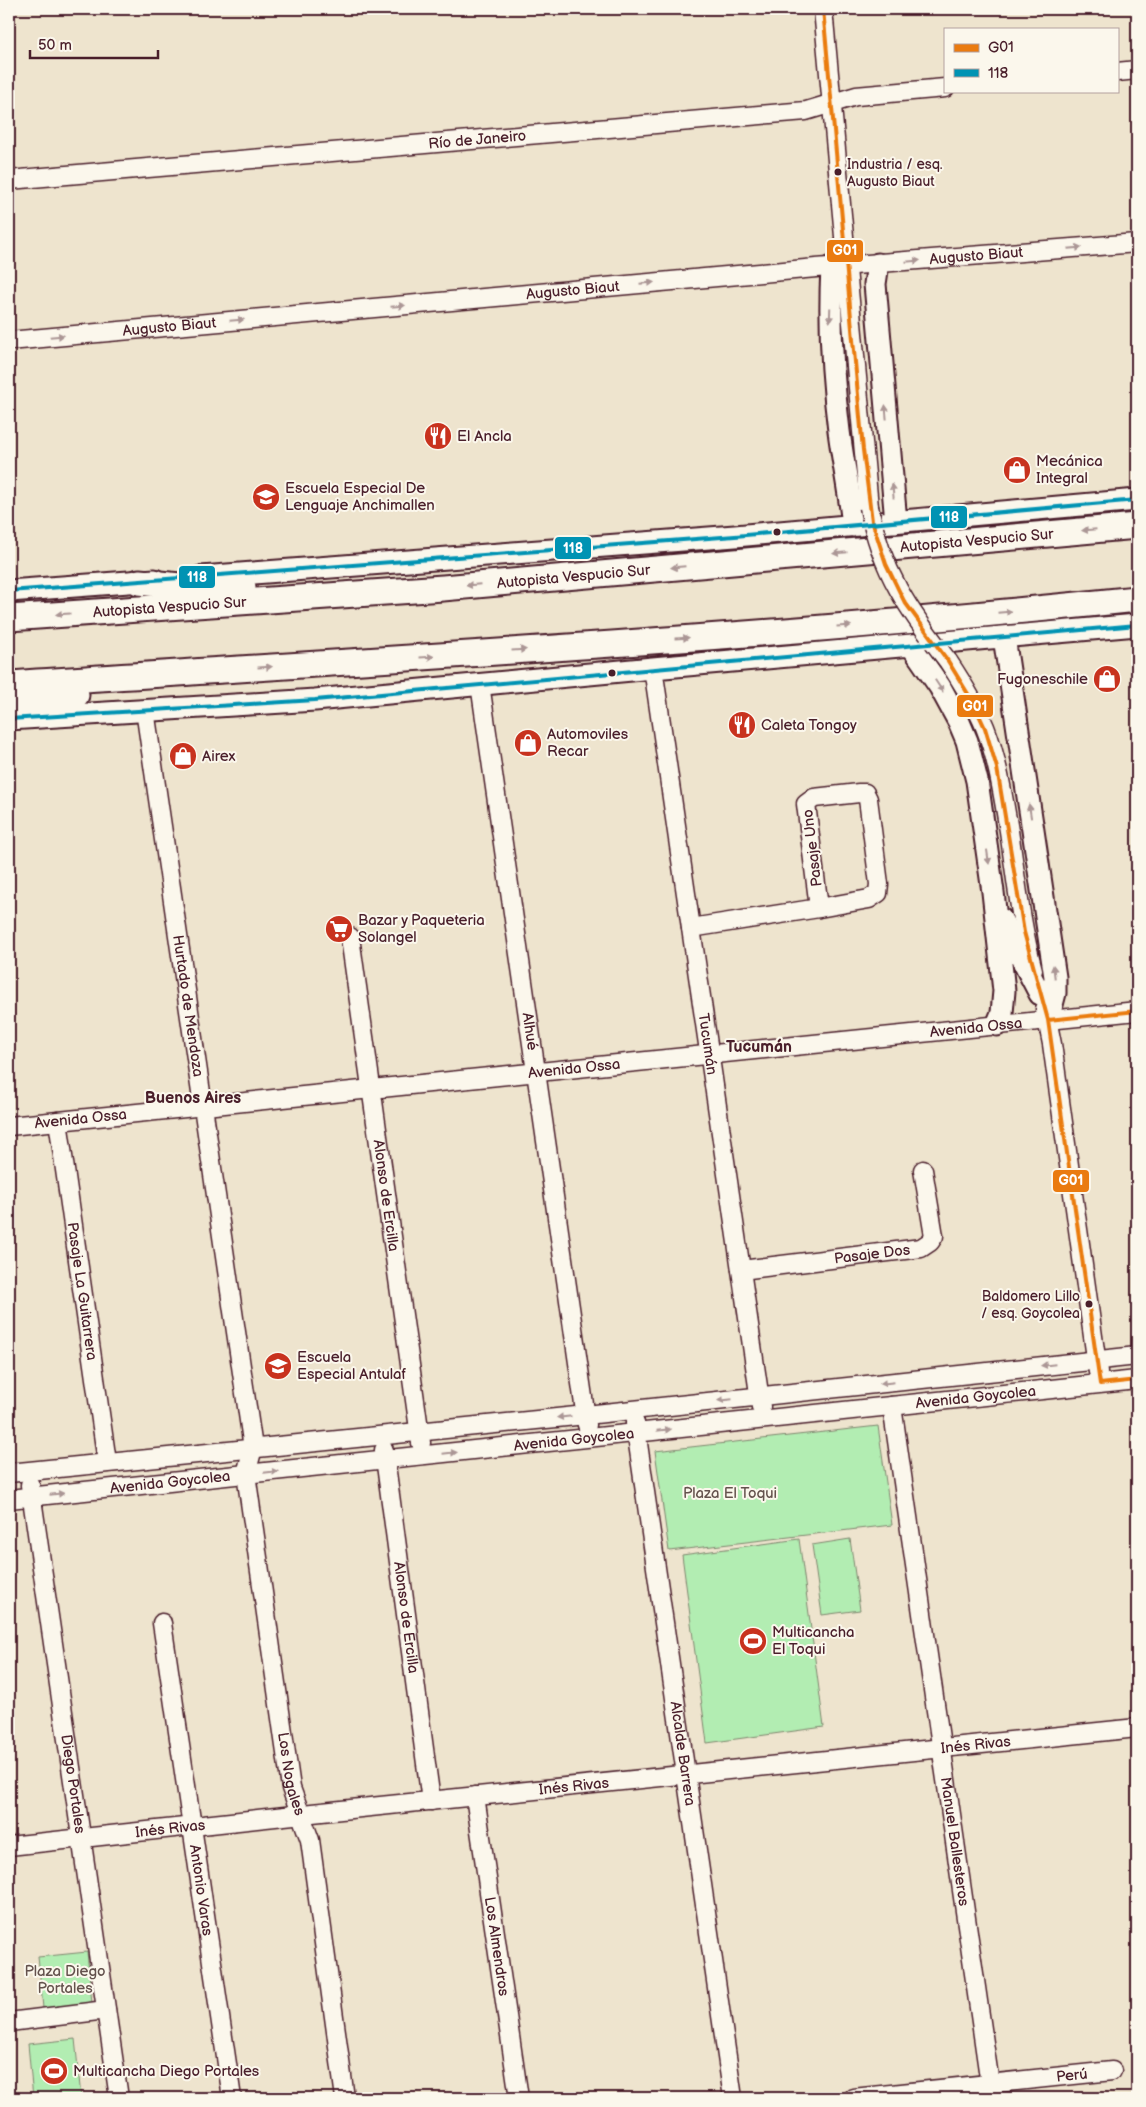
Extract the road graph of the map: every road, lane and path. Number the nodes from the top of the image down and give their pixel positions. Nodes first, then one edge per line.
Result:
1 (823, 9) edge
2 (1137, 70) edge
3 (1118, 72) edge
4 (944, 88) edge
5 (832, 103) junction
6 (9, 180) edge
7 (1137, 243) edge
8 (878, 264) junction
9 (840, 266) junction
10 (9, 341) edge
11 (1137, 500) edge
12 (896, 522) junction
13 (853, 526) junction
14 (1137, 526) edge
15 (139, 582) junction
16 (443, 588) junction
17 (9, 590) edge
18 (1137, 599) edge
19 (9, 618) edge
20 (1137, 625) edge
21 (1004, 637) junction
22 (911, 646) junction
23 (653, 668) junction
24 (217, 670) junction
25 (9, 684) edge
26 (480, 684) junction
27 (9, 703) edge
28 (145, 710) junction
29 (9, 719) edge
30 (993, 892) junction
31 (819, 908) junction
32 (691, 928) junction
33 (350, 937) dead end
34 (1040, 994) junction
35 (1137, 1011) edge
36 (1048, 1020) junction
37 (997, 1025) junction
38 (709, 1054) junction
39 (536, 1072) junction
40 (371, 1089) junction
41 (202, 1106) junction
42 (58, 1121) junction
43 (9, 1126) edge
44 (923, 1170) dead end
45 (741, 1270) junction
46 (1137, 1356) edge
47 (1097, 1360) junction
48 (1137, 1380) edge
49 (1100, 1384) junction
50 (759, 1396) junction
51 (892, 1406) junction
52 (633, 1410) junction
53 (586, 1415) junction
54 (762, 1420) junction
55 (420, 1431) junction
56 (637, 1433) junction
57 (382, 1435) junction
58 (589, 1438) junction
59 (253, 1448) junction
60 (423, 1456) junction
61 (385, 1460) junction
62 (107, 1462) junction
63 (28, 1471) junction
64 (9, 1473) edge
65 (246, 1474) junction
66 (32, 1497) junction
67 (9, 1499) edge
68 (162, 1622) dead end
69 (1137, 1728) edge
70 (941, 1748) junction
71 (686, 1774) junction
72 (475, 1796) junction
73 (431, 1801) junction
74 (300, 1815) junction
75 (193, 1827) junction
76 (81, 1838) junction
77 (9, 1846) edge
78 (106, 2010) junction
79 (9, 2022) edge
80 (1112, 2071) dead end
81 (991, 2091) edge
82 (119, 2098) edge
83 (232, 2098) edge
84 (345, 2098) edge
85 (519, 2098) edge
86 (732, 2098) edge
87 (853, 2098) edge

1 - 5 street
2 - 3 street
4 - 5 street, Río de Janeiro
5 - 6 street, Río de Janeiro
5 - 9 street
8 -> 7 street, Augusto Biaut
8 - 9 street, Augusto Biaut
12 -> 8 main road
10 -> 9 street, Augusto Biaut
9 -> 13 main road
9 - 34 street, bridge
11 - 12 main road
12 - 13 main road
13 - 15 main road
14 -> 16 highway, Autopista Vespucio Sur
15 - 16 highway
15 - 17 main road
16 -> 19 highway, Autopista Vespucio Sur
24 -> 18 highway
20 - 21 main road
21 - 22 main road
36 -> 21 main road
22 - 23 main road
22 -> 30 main road
23 - 26 main road
23 - 32 street, Tucumán
24 - 25 highway
24 - 27 highway
26 - 28 main road
26 - 39 street, Alhué
28 - 29 main road
28 - 41 street, Hurtado de Mendoza
30 - 34 main road
30 - 37 main road
31 - 31 street, Pasaje Uno
31 - 32 street, Pasaje Uno
32 - 38 street, Tucumán
33 - 40 street, Alonso de Ercilla
34 - 36 street
35 - 36 street, Avenida Ossa
36 - 37 street, Avenida Ossa
36 - 47 street
37 - 38 street, Avenida Ossa
38 - 39 street, Avenida Ossa
38 - 45 street, Tucumán
39 - 40 street, Avenida Ossa
39 - 53 street, Alhué
40 - 41 street, Avenida Ossa
40 - 55 street, Alonso de Ercilla
41 - 42 street, Avenida Ossa
41 - 59 street, Hurtado de Mendoza
42 - 43 street, Avenida Ossa
42 - 62 street, Pasaje La Guitarrera
44 - 45 street, Pasaje Dos
45 - 50 street, Tucumán
46 - 47 street, Avenida Goycolea
47 - 49 street
47 -> 50 street, Avenida Goycolea
48 - 49 street, Avenida Goycolea
49 - 51 street, Avenida Goycolea
50 -> 52 street, Avenida Goycolea
50 - 54 street, Tucumán
51 - 54 street, Avenida Goycolea
51 - 70 street, Manuel Ballesteros
52 - 53 street, Avenida Goycolea
52 - 56 street, Alcalde Barrera
53 -> 55 street, Avenida Goycolea
53 - 58 street, Alhué
56 -> 54 street, Avenida Goycolea
55 - 57 street, Avenida Goycolea
55 - 60 street, Alonso de Ercilla
56 - 58 street, Avenida Goycolea
56 - 71 street, Alcalde Barrera
57 - 59 street, Avenida Goycolea
57 - 61 street, Alonso de Ercilla
60 -> 58 street, Avenida Goycolea
59 - 62 street, Avenida Goycolea
59 - 65 street, Los Nogales
60 - 61 street, Avenida Goycolea
65 -> 61 street, Avenida Goycolea
61 - 73 street, Alonso de Ercilla
62 - 63 street, Avenida Goycolea
63 - 64 street, Avenida Goycolea
63 - 66 street, Diego Portales
66 -> 65 street, Avenida Goycolea
65 - 74 street, Los Nogales
66 - 67 street, Avenida Goycolea
66 - 76 street, Diego Portales
68 - 75 street, Antonio Varas
69 - 70 street, Inés Rivas
70 - 71 street, Inés Rivas
70 - 81 street, Manuel Ballesteros
71 - 72 street, Inés Rivas
71 - 86 street, Alcalde Barrera
72 - 73 street, Inés Rivas
72 - 85 street, Los Almendros
73 - 74 street, Inés Rivas
74 - 75 street, Inés Rivas
74 - 84 street, Los Nogales
75 - 76 street, Inés Rivas
75 - 83 street, Antonio Varas
76 - 77 street, Inés Rivas
76 - 78 street, Diego Portales
78 - 79 street
78 - 82 street, Diego Portales
80 - 81 street, Perú
81 - 87 street, Perú

